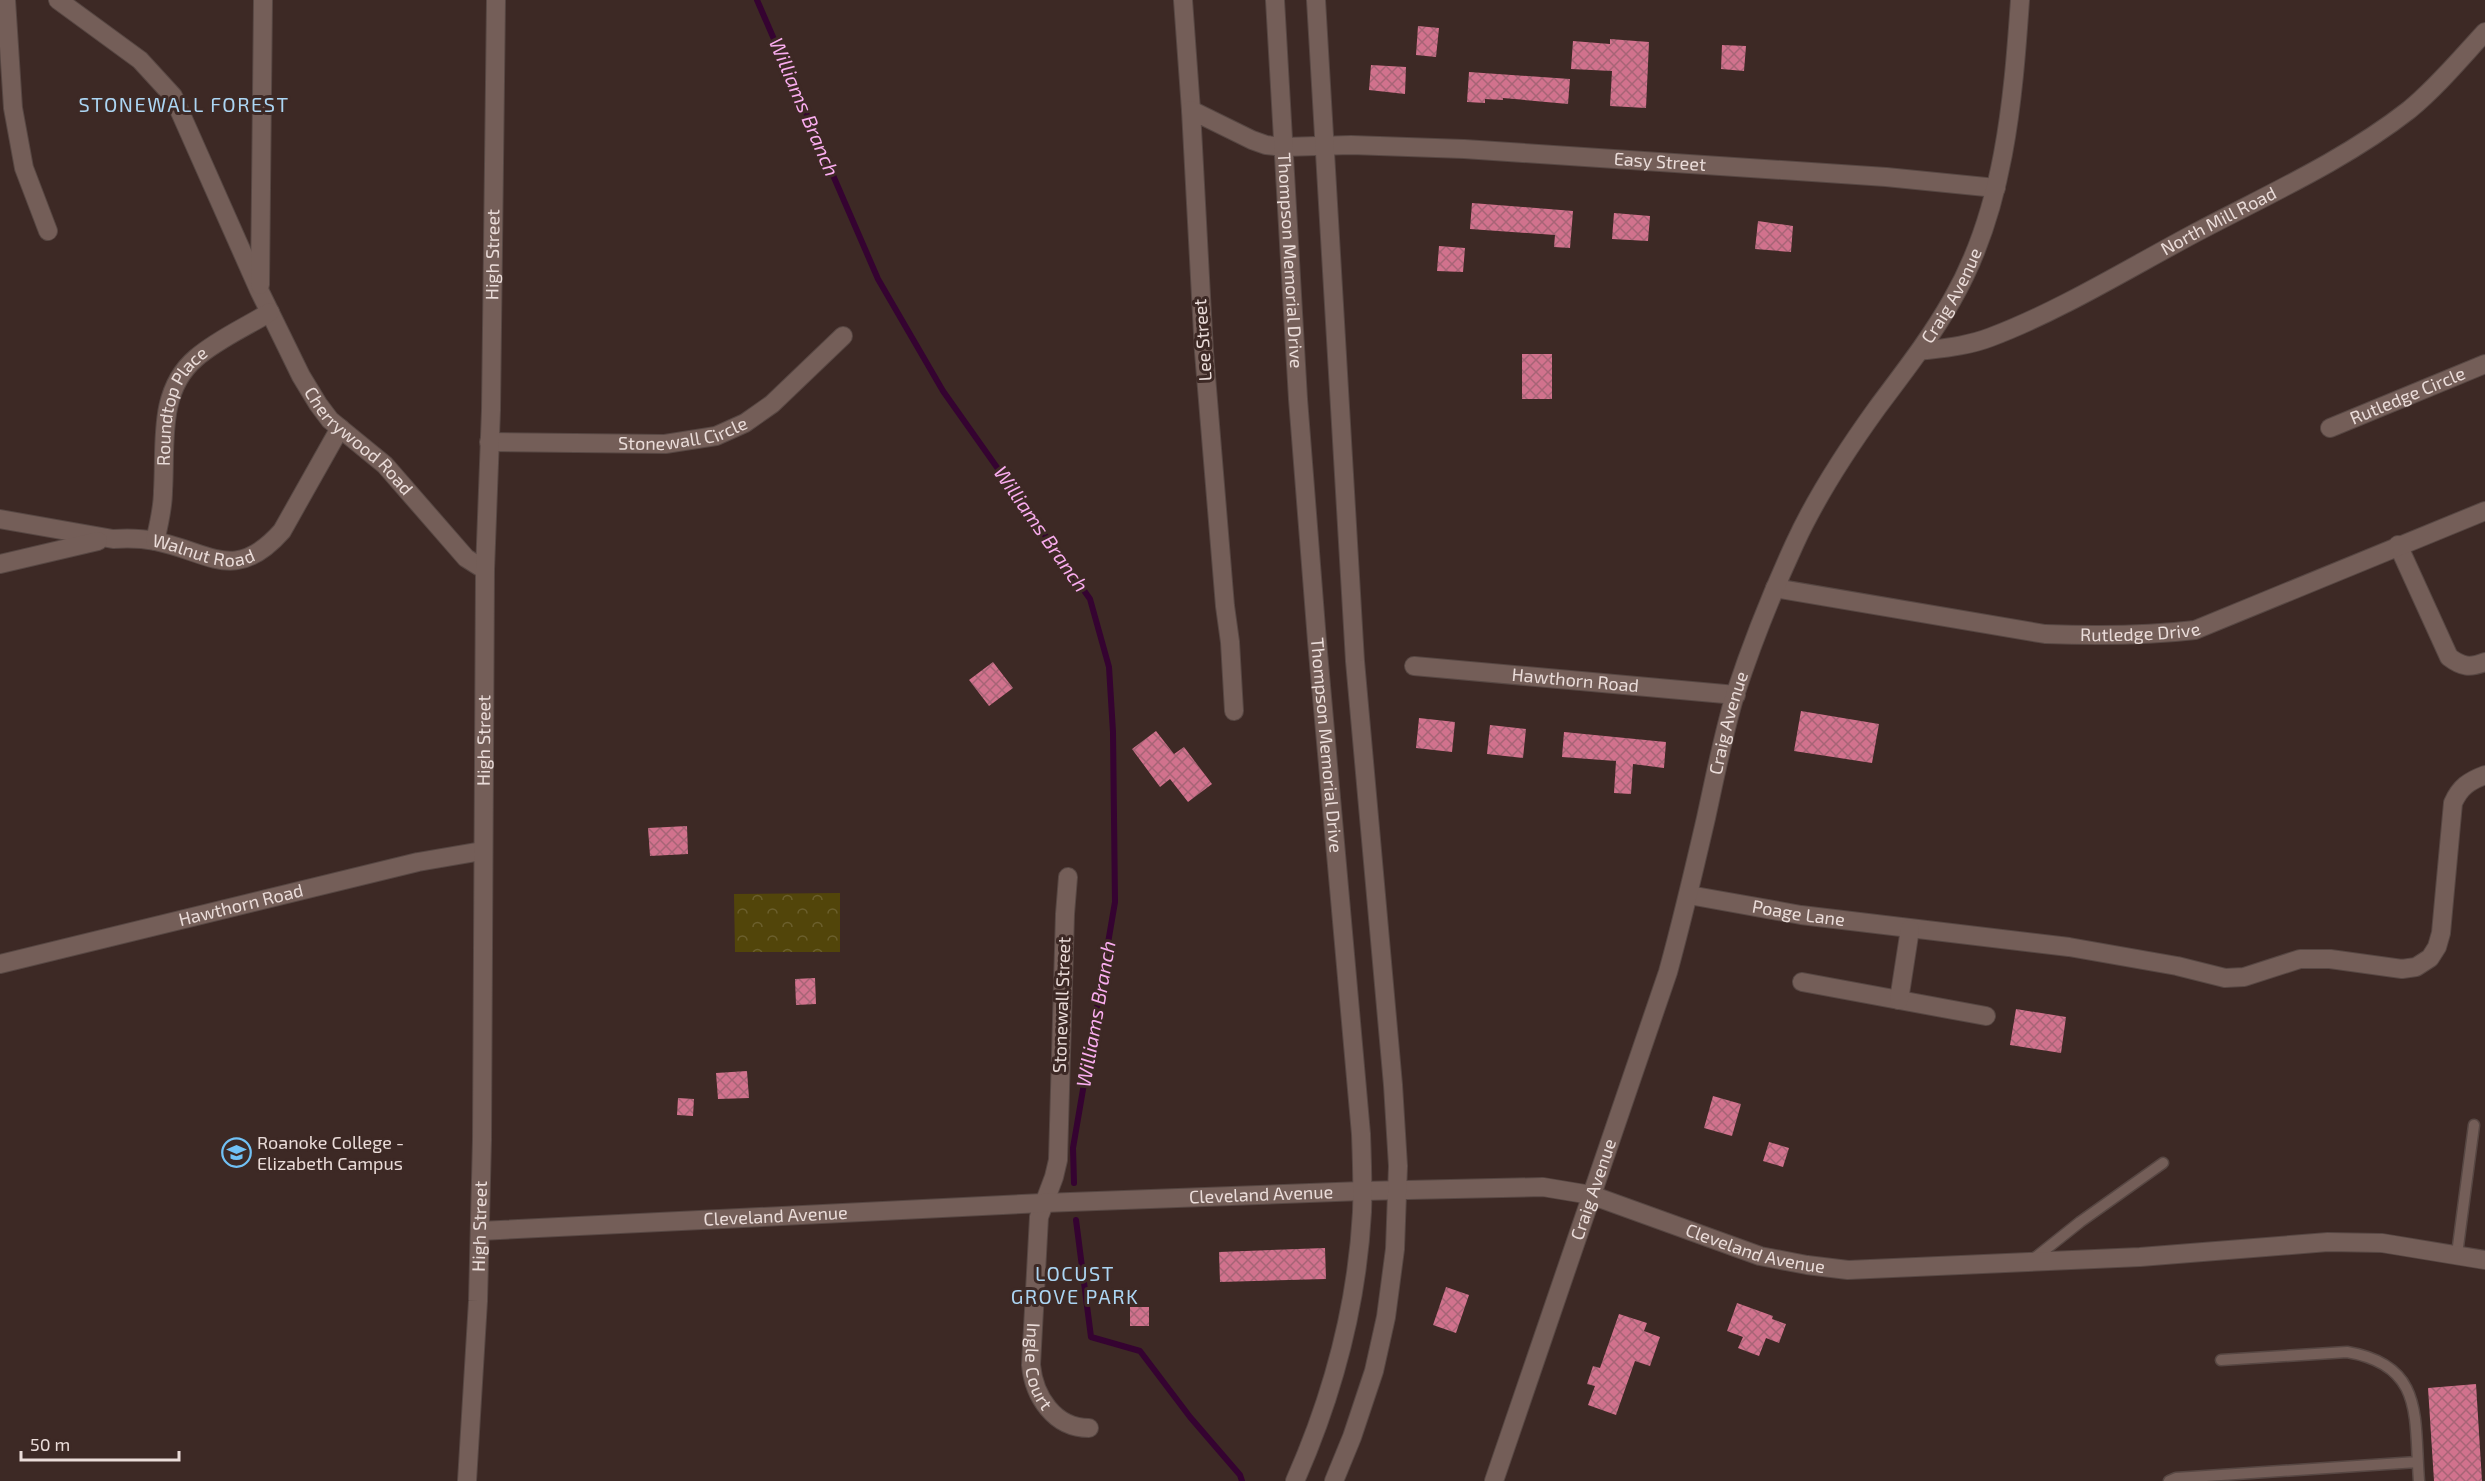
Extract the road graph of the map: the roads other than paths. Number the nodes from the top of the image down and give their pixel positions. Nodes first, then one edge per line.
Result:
1 (6, 0) edge
2 (58, 0) edge
3 (263, 0) edge
4 (496, 0) edge
5 (1183, 0) edge
6 (1275, 0) edge
7 (1316, 0) edge
8 (2020, 0) edge
9 (2485, 32) edge
10 (1191, 110) junction
11 (1324, 146) junction
12 (1284, 147) junction
13 (1996, 188) junction
14 (48, 231) dead end
15 (260, 290) junction
16 (270, 312) junction
17 (843, 336) dead end
18 (1920, 351) junction
19 (2485, 364) edge
20 (340, 428) junction
21 (2330, 428) dead end
22 (489, 441) junction
23 (2485, 511) edge
24 (0, 519) edge
25 (112, 539) junction
26 (155, 541) junction
27 (2398, 545) junction
28 (0, 564) edge
29 (485, 570) junction
30 (1775, 588) junction
31 (2485, 662) edge
32 (1414, 666) dead end
33 (1736, 695) junction
34 (1234, 711) dead end
35 (2485, 775) edge
36 (482, 851) junction
37 (1068, 877) dead end
38 (1689, 895) junction
39 (1910, 929) junction
40 (0, 964) edge
41 (1802, 982) dead end
42 (1899, 1000) junction
43 (1986, 1016) dead end
44 (2474, 1125) dead end
45 (2163, 1163) dead end
46 (1398, 1190) junction
47 (1362, 1191) junction
48 (1591, 1195) junction
49 (1043, 1203) junction
50 (480, 1231) junction
51 (2457, 1254) junction
52 (2485, 1260) edge
53 (2028, 1263) junction
54 (2221, 1360) dead end
55 (1089, 1428) dead end
56 (2418, 1462) junction
57 (467, 1481) edge
58 (1295, 1481) edge
59 (1334, 1481) edge
60 (1494, 1481) edge
61 (2169, 1481) edge
62 (2419, 1481) edge

1 - 14 street
2 - 15 street, Cherrywood Road
3 - 15 street, Cherrywood Road
4 - 22 street, High Street
5 - 10 street, Lee Street
6 - 12 street, Thompson Memorial Drive
7 - 11 street, Thompson Memorial Drive
8 - 13 street, Craig Avenue
9 - 18 street, North Mill Road
10 - 12 street
10 - 34 street, Lee Street
11 - 12 street
11 - 13 street, Easy Street
11 - 46 street, Thompson Memorial Drive
12 - 47 street, Thompson Memorial Drive
13 - 18 street, Craig Avenue
15 - 16 street, Cherrywood Road
16 - 20 street, Cherrywood Road
16 - 26 street, Roundtop Place
17 - 22 street, Stonewall Circle
18 - 30 street, Craig Avenue
19 - 21 street, Rutledge Circle
20 - 26 street, Walnut Road
20 - 29 street, Cherrywood Road
22 - 29 street, High Street
23 - 27 street, Rutledge Drive
24 - 25 street, Walnut Road
25 - 26 street, Walnut Road
25 - 28 street
27 - 30 street, Rutledge Drive
27 - 31 street
29 - 36 street, High Street
30 - 33 street, Craig Avenue
32 - 33 street, Hawthorn Road
33 - 38 street, Craig Avenue
35 - 39 street, Poage Lane
36 - 40 street, Hawthorn Road
36 - 50 street, High Street
37 - 49 street, Stonewall Street
38 - 39 street, Poage Lane
38 - 48 street, Craig Avenue
39 - 42 street
41 - 42 street
42 - 43 street
44 - 51 lane
45 - 53 lane
46 - 47 street, Cleveland Avenue
46 - 48 street, Cleveland Avenue
46 - 59 street, Thompson Memorial Drive
47 - 49 street, Cleveland Avenue
47 - 58 street, Thompson Memorial Drive
48 - 53 street, Cleveland Avenue
48 - 60 street, Craig Avenue
49 - 50 street, Cleveland Avenue
49 - 55 street, Ingle Court
50 - 57 street, High Street
51 - 52 street, Cleveland Avenue
51 - 53 street, Cleveland Avenue
54 - 56 lane
56 - 61 lane
56 - 62 lane

